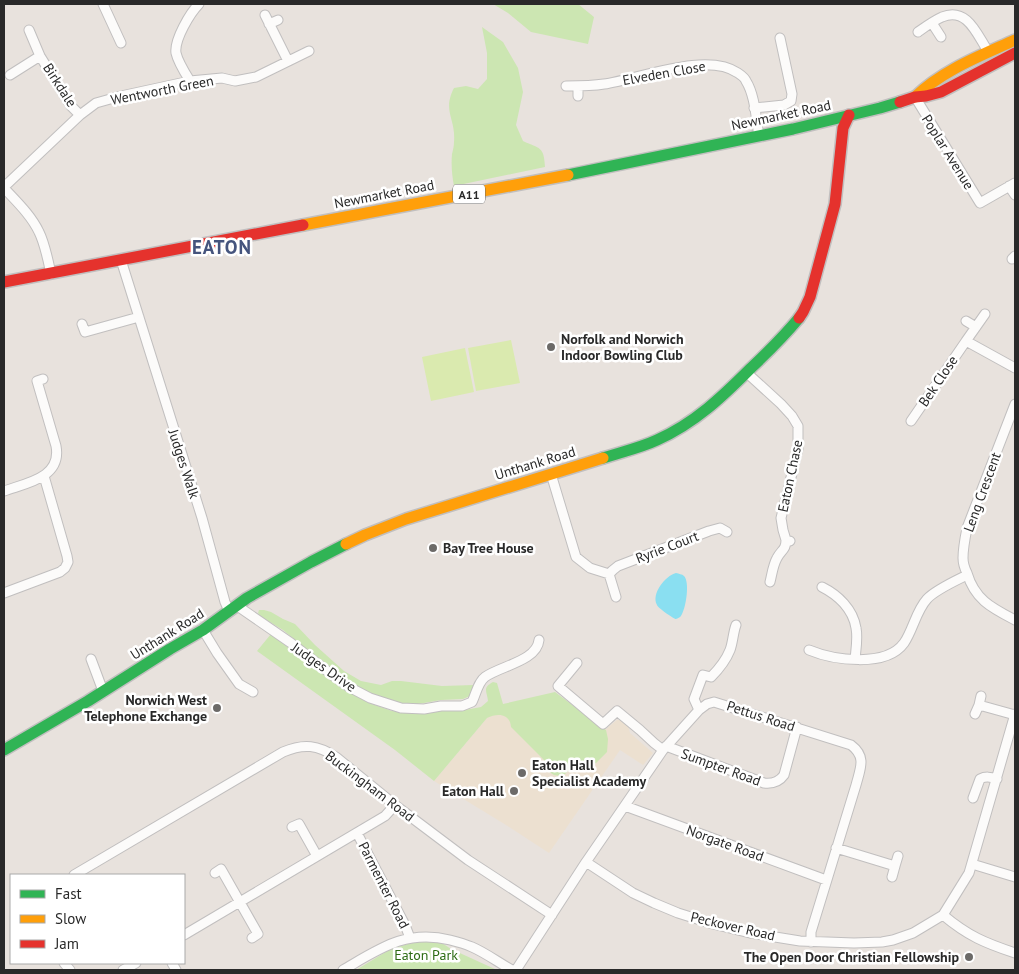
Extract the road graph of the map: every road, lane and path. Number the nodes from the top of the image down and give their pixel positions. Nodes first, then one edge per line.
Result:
1 (103, 4) edge
2 (199, 4) edge
3 (264, 15) dead end
4 (278, 20) dead end
5 (932, 23) junction
6 (269, 24) junction
7 (29, 30) dead end
8 (1015, 30) edge
9 (918, 32) dead end
10 (941, 37) dead end
11 (780, 38) dead end
12 (1015, 40) edge
13 (121, 43) dead end
14 (986, 48) junction
15 (309, 51) dead end
16 (1015, 53) edge
17 (40, 56) junction
18 (288, 61) junction
19 (956, 68) junction
20 (10, 75) dead end
21 (190, 81) junction
22 (566, 86) dead end
23 (578, 86) junction
24 (578, 96) dead end
25 (915, 97) junction
26 (754, 108) junction
27 (80, 115) junction
28 (849, 115) junction
29 (828, 121) junction
30 (759, 136) junction
31 (841, 147) junction
32 (1012, 185) edge
33 (4, 188) edge
34 (1015, 196) edge
35 (121, 260) junction
36 (51, 274) junction
37 (4, 282) edge
38 (985, 314) dead end
39 (139, 317) junction
40 (966, 321) dead end
41 (976, 327) junction
42 (84, 331) dead end
43 (966, 341) junction
44 (1015, 368) edge
45 (747, 373) junction
46 (37, 381) dead end
47 (1015, 404) edge
48 (910, 421) dead end
49 (551, 474) junction
50 (44, 476) junction
51 (4, 491) edge
52 (727, 532) dead end
53 (609, 574) junction
54 (967, 575) junction
55 (770, 582) dead end
56 (822, 587) dead end
57 (4, 593) edge
58 (616, 597) dead end
59 (232, 608) junction
60 (1015, 620) edge
61 (732, 629) dead end
62 (203, 630) junction
63 (539, 640) dead end
64 (809, 650) dead end
65 (91, 659) dead end
66 (855, 659) junction
67 (577, 663) dead end
68 (103, 691) junction
69 (253, 692) dead end
70 (981, 696) dead end
71 (699, 710) junction
72 (1015, 715) edge
73 (797, 727) junction
74 (665, 748) junction
75 (4, 750) edge
76 (997, 779) junction
77 (973, 798) dead end
78 (395, 805) junction
79 (624, 806) junction
80 (299, 824) dead end
81 (357, 833) junction
82 (836, 848) junction
83 (317, 856) junction
84 (898, 856) dead end
85 (586, 862) junction
86 (972, 864) junction
87 (895, 866) junction
88 (221, 869) dead end
89 (76, 874) edge
90 (892, 876) dead end
91 (1015, 877) edge
92 (826, 880) junction
93 (240, 902) junction
94 (552, 915) junction
95 (943, 915) junction
96 (185, 934) edge
97 (259, 934) dead end
98 (410, 938) junction
99 (811, 942) junction
100 (1015, 953) edge
101 (134, 964) edge
102 (123, 970) edge
103 (343, 970) edge
104 (514, 970) edge

1 - 13 street
2 - 21 street
3 - 6 street
4 - 6 street
5 - 9 street
5 - 10 street
5 - 14 street
6 - 18 street
7 - 17 street, Birkdale
8 - 14 main road
11 - 26 street
12 - 19 main road, Newmarket Road / A11
14 - 19 main road
15 - 18 street, Wentworth Green
16 - 25 main road, Newmarket Road / A11
17 - 20 street, Birkdale
17 - 27 street, Birkdale
18 - 21 street, Wentworth Green
19 - 25 main road, Newmarket Road / A11
21 - 27 street, Wentworth Green
22 - 23 street, Elveden Close
23 - 24 street
23 - 26 street, Elveden Close
25 - 28 main road, Newmarket Road / A11
25 - 32 street, Poplar Avenue
26 - 30 street, Elveden Close
27 - 33 street, Wentworth Green
28 - 29 main road, Newmarket Road / A11
28 - 31 main road, Unthank Road
29 - 30 main road, Newmarket Road / A11
29 - 31 main road, Unthank Road
30 - 35 main road, Newmarket Road / A11
31 - 45 main road, Unthank Road
32 - 34 street, Poplar Avenue
33 - 36 street
35 - 36 main road, Newmarket Road / A11
35 - 39 street, Judges Walk
36 - 37 main road, Newmarket Road / A11
38 - 41 street, Bek Close
39 - 42 street
39 - 59 street, Judges Walk
40 - 41 street
41 - 43 street, Bek Close
43 - 44 street, Bek Close
43 - 48 street, Bek Close
45 - 49 main road, Unthank Road
45 - 55 street, Eaton Chase
46 - 50 street
47 - 54 street, Leng Crescent
49 - 53 street
49 - 59 main road, Unthank Road
50 - 51 street
50 - 57 street
52 - 53 street, Ryrie Court
53 - 58 street
54 - 60 street, Leng Crescent
54 - 66 street
56 - 66 street
59 - 62 main road, Unthank Road
59 - 63 street, Judges Drive
61 - 71 street
62 - 68 main road, Unthank Road
62 - 69 street
64 - 66 street
65 - 68 street
67 - 74 street
68 - 75 main road, Unthank Road
70 - 72 street
71 - 73 street, Pettus Road
71 - 74 street
72 - 76 street, Peckover Road
73 - 74 street, Sumpter Road
73 - 82 street, Pettus Road
74 - 79 street
76 - 77 street
76 - 86 street, Peckover Road
78 - 81 street
78 - 89 street, Buckingham Road
78 - 94 street, Buckingham Road
79 - 85 street
79 - 92 street, Norgate Road
80 - 83 street
81 - 83 street
81 - 98 street, Parmenter Road
82 - 87 street
82 - 92 street, Pettus Road
83 - 93 street
84 - 87 street
85 - 94 street
85 - 99 street, Peckover Road
86 - 91 street
86 - 95 street, Peckover Road
87 - 90 street
88 - 93 street
92 - 99 street, Pettus Road
93 - 96 street
93 - 97 street
94 - 104 street
95 - 99 street, Peckover Road
95 - 100 street
98 - 103 street
98 - 104 street
101 - 102 street

